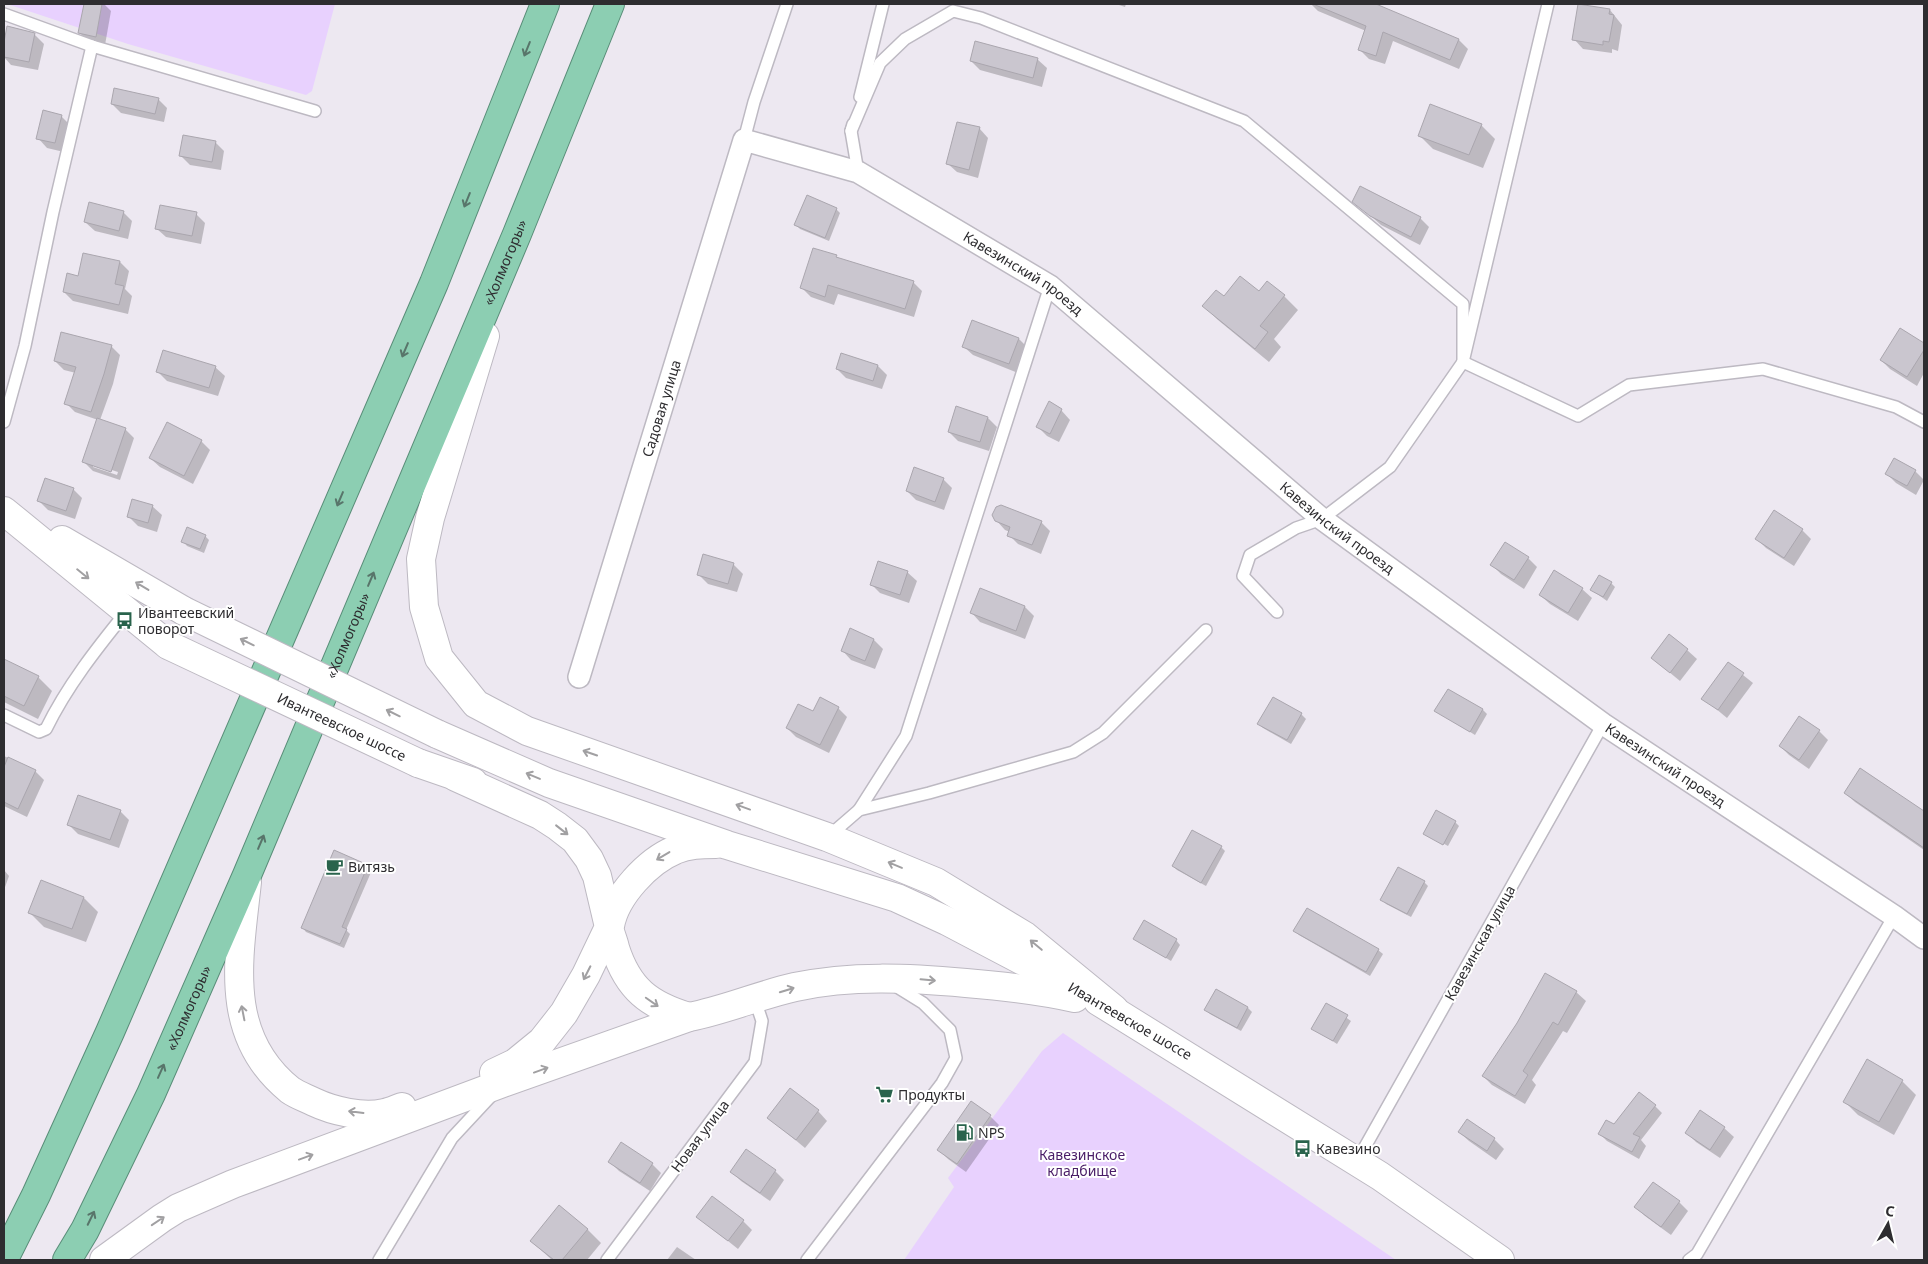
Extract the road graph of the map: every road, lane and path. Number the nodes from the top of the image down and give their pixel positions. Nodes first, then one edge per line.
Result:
1 (545, 4) edge
2 (610, 4) edge
3 (787, 4) edge
4 (883, 4) edge
5 (1548, 4) edge
6 (4, 14) edge
7 (92, 46) junction
8 (315, 111) dead end
9 (851, 131) junction
10 (744, 140) junction
11 (858, 172) junction
12 (517, 234) junction
13 (1050, 286) junction
14 (1463, 362) junction
15 (4, 422) edge
16 (1924, 422) edge
17 (4, 506) edge
18 (4, 511) edge
19 (1322, 520) junction
20 (128, 610) junction
21 (1278, 612) dead end
22 (1206, 630) dead end
23 (579, 677) dead end
24 (4, 715) edge
25 (1603, 724) junction
26 (456, 777) junction
27 (859, 810) junction
28 (827, 837) junction
29 (727, 845) junction
30 (247, 875) junction
31 (1894, 916) junction
32 (609, 927) junction
33 (1924, 938) edge
34 (882, 978) junction
35 (755, 1000) junction
36 (1114, 1010) junction
37 (689, 1017) junction
38 (503, 1084) junction
39 (1357, 1161) junction
40 (4, 1259) edge
41 (67, 1260) edge
42 (104, 1260) edge
43 (379, 1260) edge
44 (607, 1260) edge
45 (807, 1260) edge
46 (1500, 1260) edge
47 (1689, 1260) edge

1 -> 40 highway
2 - 12 highway, «Холмогоры»
3 - 10 lane
4 - 9 lane
5 - 14 lane
6 - 7 lane
7 - 8 lane
7 - 15 lane
9 - 11 lane
9 - 14 lane
10 - 11 street, Кавезинский проезд
10 - 23 street, Садовая улица
11 - 13 street, Кавезинский проезд
28 -> 12 main road
30 -> 12 highway, «Холмогоры»
13 - 19 street, Кавезинский проезд
13 - 27 lane
14 - 16 lane
14 - 19 lane
29 -> 17 main road, Ивантеевское шоссе, bridge
18 -> 20 main road, Ивантеевское шоссе
19 - 21 lane
19 - 25 street, Кавезинский проезд
20 - 24 lane
20 - 26 main road, Ивантеевское шоссе, bridge
22 - 27 lane
25 - 31 street, Кавезинский проезд
25 - 39 lane, Кавезинская улица
26 - 29 main road, Ивантеевское шоссе
26 -> 32 main road
27 - 28 lane
36 -> 28 main road
29 -> 32 main road
29 - 36 main road, Ивантеевское шоссе
32 -> 30 main road
41 -> 30 highway, «Холмогоры»
31 - 33 street, Кавезинский проезд
31 - 47 lane
32 -> 37 main road
35 -> 34 main road
34 -> 36 main road
34 - 45 lane
35 - 37 main road
35 - 44 lane, Новая улица
36 - 39 main road, Ивантеевское шоссе
38 -> 37 main road
42 -> 38 main road
38 - 43 lane
39 - 46 main road, Ивантеевское шоссе

